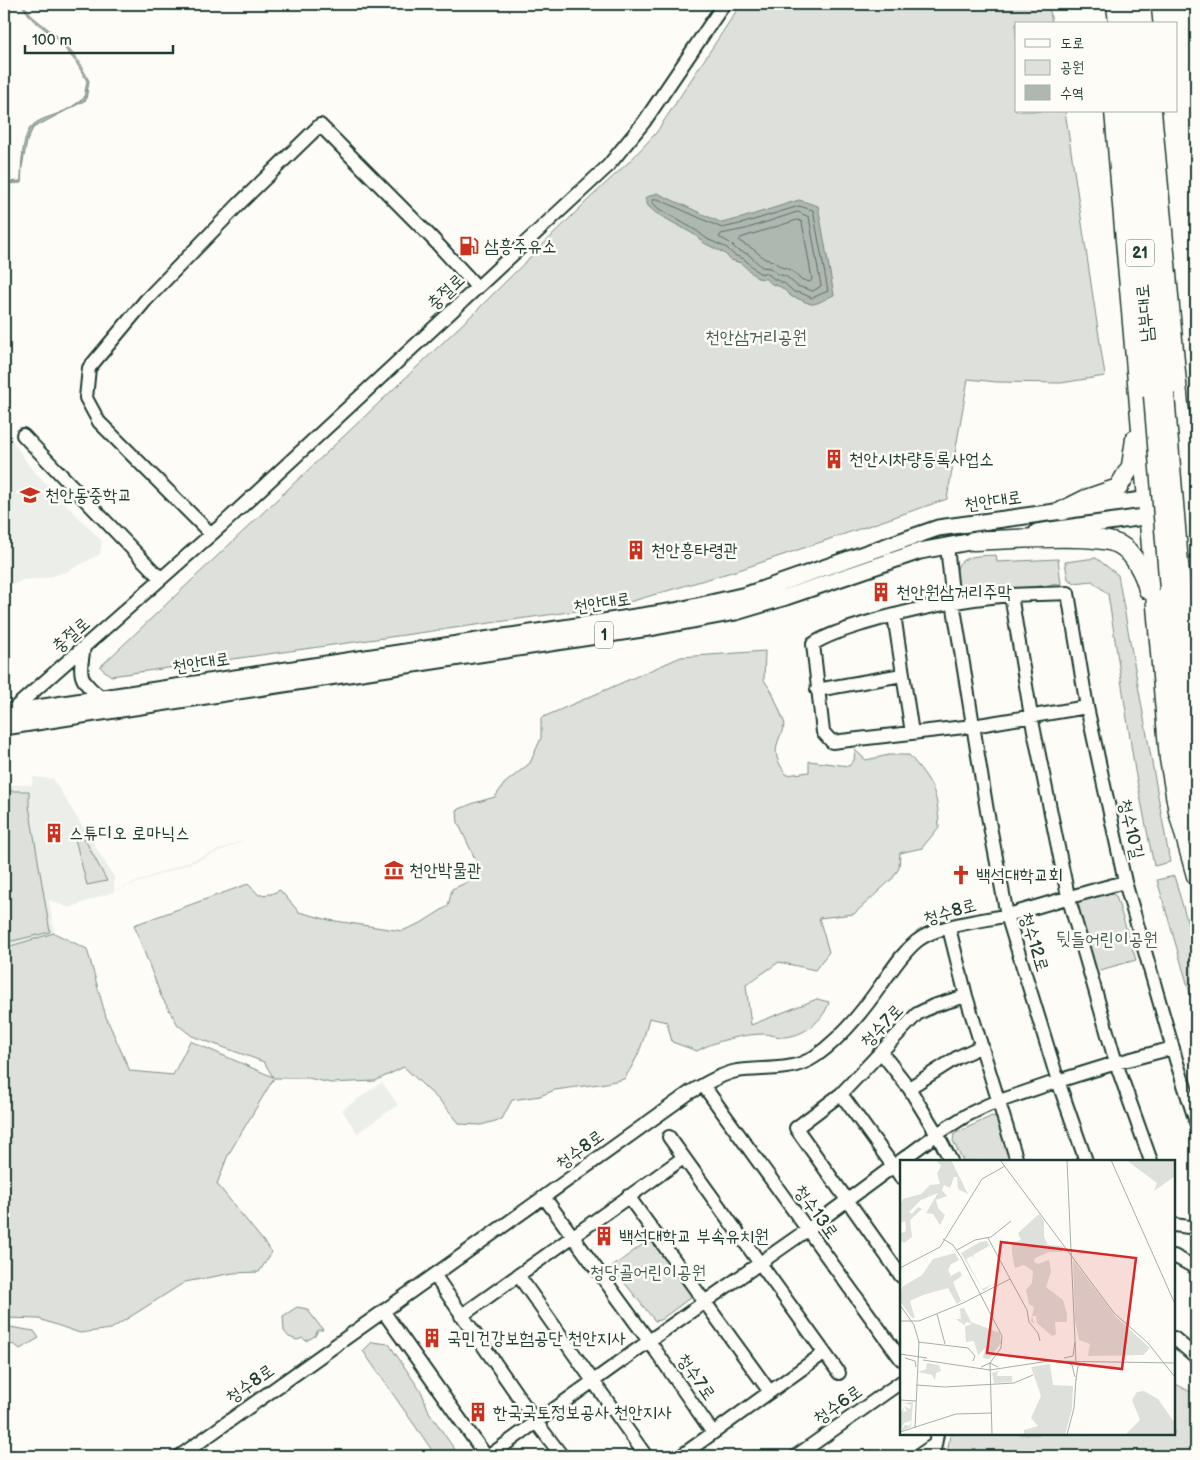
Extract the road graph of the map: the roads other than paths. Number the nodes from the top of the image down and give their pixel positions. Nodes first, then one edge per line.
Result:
1 (724, 4) edge
2 (1105, 4) edge
3 (1116, 4) edge
4 (1129, 4) edge
5 (1141, 4) edge
6 (1107, 22) edge
7 (1118, 22) edge
8 (1131, 22) edge
9 (1143, 22) edge
10 (1114, 112) edge
11 (1127, 112) edge
12 (1139, 112) edge
13 (1152, 112) edge
14 (477, 288) junction
15 (1159, 395) junction
16 (1180, 405) junction
17 (1141, 409) junction
18 (23, 435) dead end
19 (1196, 450) edge
20 (1194, 503) edge
21 (1147, 508) junction
22 (1062, 511) junction
23 (211, 534) junction
24 (973, 541) junction
25 (947, 546) junction
26 (1196, 577) edge
27 (161, 579) junction
28 (1175, 586) edge
29 (1012, 595) junction
30 (953, 602) junction
31 (894, 615) junction
32 (84, 647) junction
33 (1161, 666) junction
34 (902, 675) junction
35 (817, 690) junction
36 (102, 698) junction
37 (1087, 707) junction
38 (6, 715) edge
39 (1031, 716) junction
40 (974, 726) junction
41 (4, 727) edge
42 (912, 733) junction
43 (1196, 752) edge
44 (1196, 820) edge
45 (1196, 876) edge
46 (1125, 882) junction
47 (1068, 896) junction
48 (1007, 915) junction
49 (949, 928) junction
50 (966, 996) junction
51 (982, 1046) junction
52 (1173, 1048) junction
53 (881, 1052) junction
54 (1116, 1063) junction
55 (1058, 1081) junction
56 (703, 1085) junction
57 (909, 1088) junction
58 (841, 1094) junction
59 (998, 1101) junction
60 (1196, 1122) edge
61 (937, 1134) junction
62 (669, 1137) dead end
63 (683, 1158) junction
64 (910, 1160) edge
65 (950, 1160) edge
66 (1017, 1160) edge
67 (1086, 1160) edge
68 (1150, 1160) edge
69 (898, 1171) edge
70 (628, 1196) junction
71 (544, 1197) junction
72 (847, 1199) junction
73 (1175, 1225) edge
74 (1196, 1228) edge
75 (807, 1230) junction
76 (572, 1237) junction
77 (1175, 1257) edge
78 (760, 1263) junction
79 (1196, 1268) edge
80 (518, 1275) junction
81 (900, 1275) edge
82 (435, 1276) junction
83 (705, 1302) junction
84 (383, 1311) junction
85 (461, 1316) junction
86 (1175, 1339) edge
87 (649, 1341) junction
88 (824, 1353) junction
89 (1196, 1357) edge
90 (900, 1358) edge
91 (839, 1373) dead end
92 (593, 1381) junction
93 (900, 1383) edge
94 (770, 1392) junction
95 (536, 1422) junction
96 (714, 1433) junction
97 (935, 1445) edge
98 (180, 1456) edge
99 (488, 1456) edge
100 (562, 1456) edge
101 (646, 1456) edge
102 (681, 1456) edge
103 (796, 1456) edge
104 (918, 1456) edge

1 - 14 street, 충절로
2 - 6 highway
3 - 7 highway
4 - 8 highway
5 - 9 highway
10 - 17 highway
11 - 15 highway, 남부대로 / 21
12 - 15 highway, 남부대로 / 21
13 - 16 highway
14 - 23 street, 충절로
14 - 23 street
15 - 28 highway, 21, bridge
16 - 19 highway
16 - 20 highway
17 - 21 highway
17 - 22 highway
18 - 27 street
20 - 21 main road, 천안대로 / 1
20 - 26 highway
21 - 22 main road, 천안대로 / 1
21 - 24 main road, 천안대로 / 1
21 - 28 highway
22 - 36 main road, 천안대로 / 1
23 - 27 street, 충절로
24 - 25 main road, 천안대로 / 1
24 - 33 highway
25 - 30 street, 청수12로
25 - 41 main road, 천안대로 / 1
27 - 32 street, 충절로
28 - 33 highway
28 - 43 highway, 21
28 - 44 highway, 21
29 - 30 street, 청수10길
29 - 37 street, 청수10길
29 - 39 street
30 - 31 street, 청수10길
30 - 40 street, 청수12로
31 - 34 street
31 - 35 street
32 - 36 street
32 - 38 street, 충절로
33 - 45 highway
34 - 35 street
34 - 42 street
35 - 42 street
36 - 38 main road, 천안대로 / 1
37 - 39 street
37 - 46 street, 청수10길
39 - 40 street
39 - 47 street
40 - 42 street
40 - 48 street, 청수12로
46 - 47 street, 청수8로
46 - 52 street, 청수10길
47 - 48 street, 청수8로
47 - 54 street
48 - 49 street, 청수8로
48 - 55 street, 청수12로
49 - 50 street
49 - 56 street, 청수8로
50 - 51 street
50 - 53 street, 청수7로
51 - 57 street
51 - 59 street
52 - 54 street
52 - 60 street, 청수10길
53 - 57 street
53 - 58 street, 청수7로
54 - 55 street
54 - 68 street
55 - 59 street
55 - 67 street, 청수12로
56 - 71 street, 청수8로
56 - 75 street, 청수13로
57 - 61 street
58 - 69 street
58 - 72 street, 청수7로
59 - 61 street
59 - 66 street
61 - 64 street
61 - 65 street
62 - 63 street
63 - 70 street
63 - 78 street
69 - 72 street
70 - 76 street
70 - 83 street
71 - 76 street, 청수7로
71 - 82 street, 청수8로
72 - 75 street
72 - 81 street
73 - 74 street
75 - 78 street
75 - 90 street, 청수13로
76 - 80 street
76 - 87 street, 청수7로
77 - 79 street
78 - 83 street
78 - 88 street
80 - 85 street
80 - 92 street
82 - 84 street, 청수8로
82 - 85 street
83 - 87 street
83 - 94 street
84 - 98 street, 청수8로
84 - 99 street
85 - 95 street
86 - 89 street
87 - 92 street
87 - 96 street, 청수7로
88 - 91 street
88 - 94 street
92 - 95 street
92 - 101 street
93 - 103 street, 청수6로
94 - 96 street
95 - 99 street
95 - 100 street
96 - 102 street
97 - 104 street

